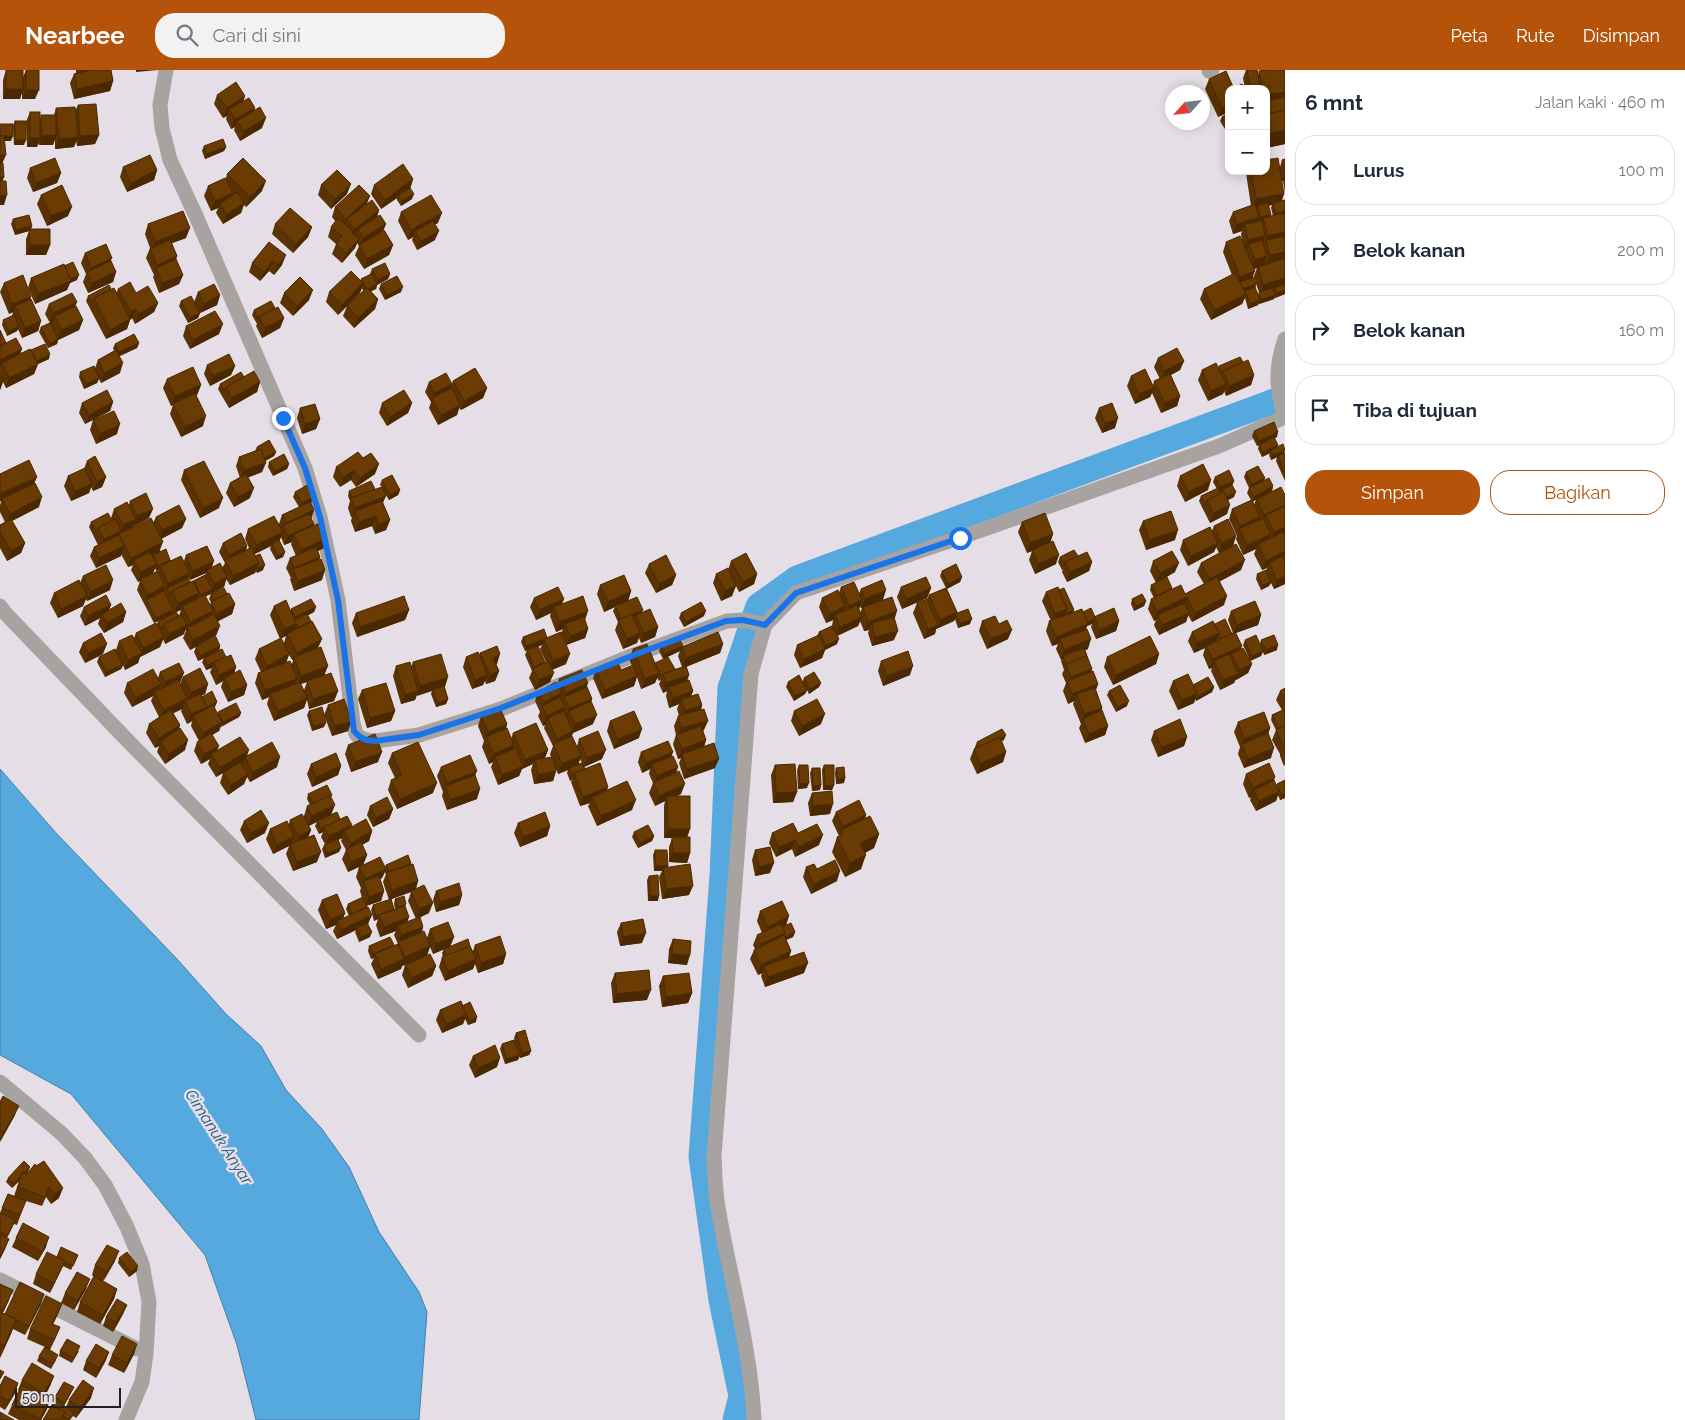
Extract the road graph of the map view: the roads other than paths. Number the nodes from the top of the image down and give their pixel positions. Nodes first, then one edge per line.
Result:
1 (166, 70) edge
2 (1285, 339) edge
3 (1284, 414) edge
4 (0, 606) edge
5 (756, 622) junction
6 (419, 1035) dead end
7 (0, 1082) edge
8 (0, 1280) edge
9 (146, 1354) junction
10 (126, 1420) edge
11 (754, 1420) edge

1 - 5 street
2 - 3 street
3 - 5 street
4 - 6 street
5 - 11 street
7 - 9 street
8 - 9 street
9 - 10 street

